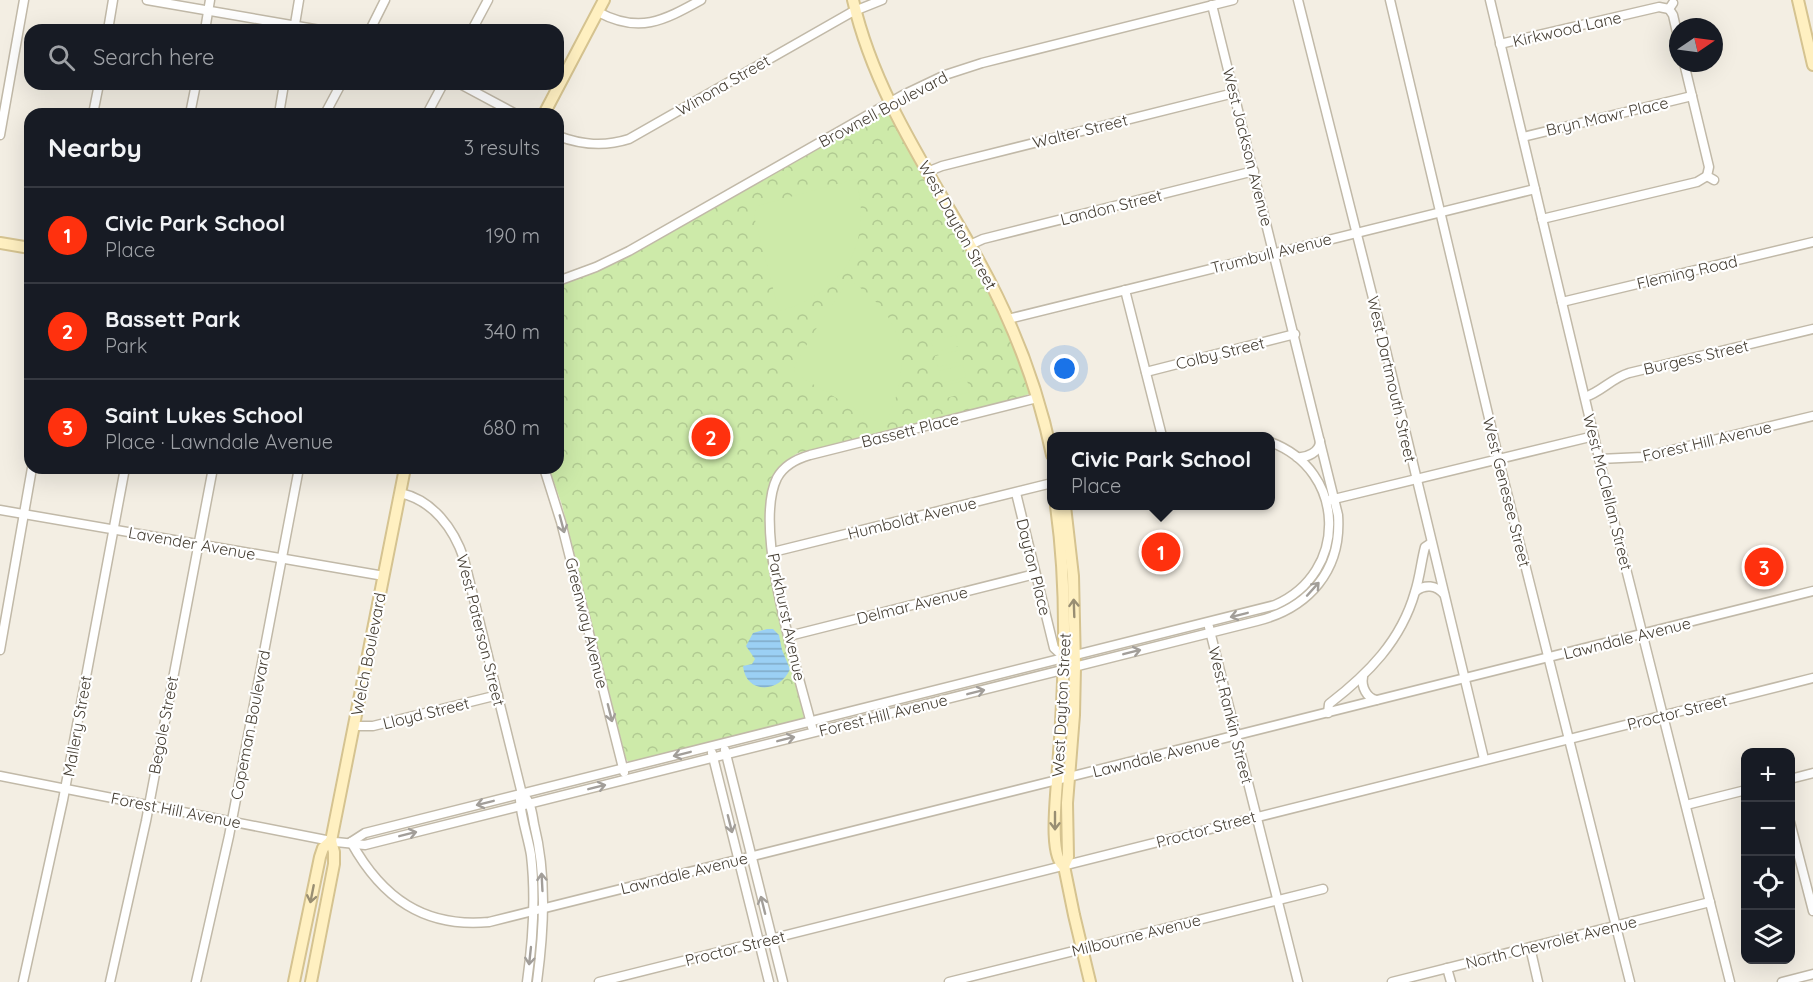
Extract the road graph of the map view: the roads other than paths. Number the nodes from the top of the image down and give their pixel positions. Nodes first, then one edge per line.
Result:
1 (24, 0) edge
2 (113, 0) edge
3 (147, 0) edge
4 (210, 0) edge
5 (299, 0) edge
6 (385, 0) edge
7 (488, 0) edge
8 (604, 0) edge
9 (701, 0) edge
10 (882, 0) edge
11 (1233, 0) edge
12 (1298, 0) edge
13 (1390, 0) edge
14 (1490, 0) edge
15 (1798, 0) edge
16 (854, 5) edge
17 (1212, 5) junction
18 (208, 10) junction
19 (598, 12) junction
20 (1674, 18) edge
21 (109, 24) edge
22 (206, 24) edge
23 (275, 24) edge
24 (295, 24) edge
25 (373, 24) edge
26 (475, 24) edge
27 (1500, 44) junction
28 (1813, 65) edge
29 (1686, 72) edge
30 (564, 76) edge
31 (98, 90) edge
32 (195, 90) edge
33 (283, 90) edge
34 (338, 90) edge
35 (440, 90) edge
36 (471, 90) edge
37 (557, 90) edge
38 (1234, 93) junction
39 (1692, 96) junction
40 (889, 103) junction
41 (94, 108) edge
42 (191, 108) edge
43 (280, 108) edge
44 (329, 108) edge
45 (430, 108) edge
46 (505, 108) edge
47 (547, 108) edge
48 (0, 135) edge
49 (1523, 136) junction
50 (564, 138) edge
51 (1254, 171) junction
52 (927, 172) junction
53 (1535, 189) junction
54 (1440, 212) junction
55 (1542, 219) junction
56 (1356, 232) junction
57 (1813, 242) edge
58 (0, 243) edge
59 (970, 245) junction
60 (24, 247) edge
61 (1274, 252) junction
62 (564, 279) edge
63 (1125, 290) junction
64 (1562, 302) junction
65 (1008, 320) junction
66 (1813, 329) edge
67 (1295, 334) junction
68 (1146, 372) junction
69 (1585, 397) junction
70 (1038, 398) junction
71 (1813, 416) edge
72 (1161, 432) edge
73 (1047, 435) edge
74 (1594, 436) junction
75 (1320, 440) junction
76 (1275, 445) edge
77 (1297, 457) junction
78 (1499, 459) junction
79 (1599, 459) junction
80 (784, 468) joint
81 (31, 474) edge
82 (124, 474) edge
83 (212, 474) edge
84 (298, 474) edge
85 (404, 474) edge
86 (546, 474) edge
87 (1416, 479) junction
88 (1047, 484) edge
89 (400, 493) junction
90 (1016, 493) junction
91 (1331, 500) junction
92 (0, 510) edge
93 (1057, 510) edge
94 (1065, 510) edge
95 (24, 514) junction
96 (113, 530) junction
97 (1431, 543) junction
98 (198, 544) junction
99 (773, 552) junction
100 (281, 559) junction
101 (1067, 563) junction
102 (1035, 574) junction
103 (384, 576) junction
104 (1416, 591) junction
105 (1813, 591) edge
106 (1444, 594) junction
107 (1208, 623) junction
108 (1211, 633) junction
109 (1643, 633) junction
110 (1163, 634) junction
111 (789, 636) junction
112 (1165, 644) junction
113 (0, 650) edge
114 (1548, 657) junction
115 (1070, 663) junction
116 (1016, 671) junction
117 (1363, 677) junction
118 (1813, 678) edge
119 (1464, 679) junction
120 (1018, 681) junction
121 (936, 691) junction
122 (498, 695) junction
123 (1377, 700) junction
124 (938, 701) junction
125 (1328, 712) junction
126 (1663, 716) junction
127 (811, 722) junction
128 (354, 726) junction
129 (813, 733) junction
130 (1237, 735) junction
131 (1569, 739) junction
132 (723, 744) junction
133 (711, 747) junction
134 (726, 754) junction
135 (713, 757) junction
136 (1484, 759) junction
137 (624, 769) junction
138 (1813, 773) edge
139 (0, 776) edge
140 (1795, 777) edge
141 (626, 779) junction
142 (1063, 779) junction
143 (65, 789) junction
144 (1741, 791) edge
145 (522, 794) junction
146 (148, 805) junction
147 (525, 805) junction
148 (1686, 805) junction
149 (1257, 817) junction
150 (231, 821) junction
151 (1795, 838) edge
152 (331, 841) junction
153 (351, 842) junction
154 (751, 857) junction
155 (739, 860) junction
156 (1064, 866) junction
157 (1323, 889) dead end
158 (1278, 900) junction
159 (1710, 902) junction
160 (543, 909) junction
161 (533, 911) junction
162 (1813, 911) edge
163 (1615, 926) junction
164 (772, 939) junction
165 (759, 942) junction
166 (1530, 947) junction
167 (1082, 949) junction
168 (1447, 968) junction
169 (1813, 974) edge
170 (23, 982) edge
171 (110, 982) edge
172 (196, 982) edge
173 (297, 982) edge
174 (311, 982) edge
175 (527, 982) edge
176 (537, 982) edge
177 (599, 982) edge
178 (769, 982) edge
179 (783, 982) edge
180 (949, 982) edge
181 (1090, 982) edge
182 (1298, 982) edge
183 (1392, 982) edge
184 (1451, 982) edge
185 (1538, 982) edge
186 (1630, 982) edge
187 (1730, 982) edge
188 (1782, 982) edge

1 - 48 street
2 - 21 street
3 - 18 street
4 - 18 street
5 - 24 street
6 - 25 street
7 - 26 street
8 - 19 street
9 - 19 street
10 - 16 street, Winona Street
11 - 17 street, Brownell Boulevard
12 - 56 street, West Dartmouth Street
13 - 54 street, West Genesee Street
14 - 27 street, West McClellan Street
15 - 28 street
16 - 40 street, West Dayton Street
16 - 50 street, Winona Street
17 - 38 street, West Jackson Avenue
17 - 40 street, Brownell Boulevard
18 - 22 street
18 - 23 street
19 - 30 street
20 - 27 street, Kirkwood Lane
27 - 49 street, West McClellan Street
29 - 39 street
31 - 41 street
32 - 42 street
33 - 43 street
34 - 44 street
35 - 45 street
36 - 46 street
37 - 47 street
38 - 51 street, West Jackson Avenue
38 - 52 street, Walter Street
39 - 49 street, Bryn Mawr Place
39 - 55 street
40 - 52 street, West Dayton Street
40 - 62 street, Brownell Boulevard
49 - 53 street, West McClellan Street
51 - 59 street, Landon Street
51 - 61 street, West Jackson Avenue
52 - 59 street, West Dayton Street
53 - 54 street, Trumbull Avenue
53 - 55 street, West McClellan Street
54 - 56 street, Trumbull Avenue
54 - 78 street, West Genesee Street
55 - 64 street, West McClellan Street
56 - 61 street, Trumbull Avenue
56 - 87 street, West Dartmouth Street
57 - 64 street, Fleming Road
58 - 60 street
59 - 65 street, West Dayton Street
61 - 63 street, Trumbull Avenue
61 - 67 street, West Jackson Avenue
63 - 65 street, Trumbull Avenue
63 - 68 street
64 - 69 street, West McClellan Street
65 - 70 street, West Dayton Street
66 - 69 street, Burgess Street
67 - 68 street, Colby Street
67 - 75 street, West Jackson Avenue
68 - 72 street
69 - 74 street, West McClellan Street
70 - 73 street, West Dayton Street
70 - 80 street, Bassett Place
71 - 79 street, Forest Hill Avenue
74 - 78 street
74 - 79 street, West McClellan Street
75 - 77 street
75 - 91 street, West Jackson Avenue
76 - 77 street
77 - 91 street
78 - 87 street
78 - 114 street, West Genesee Street
79 - 109 street, West McClellan Street
80 - 99 street, Parkhurst Avenue
81 - 95 street
82 - 96 street, Mallery Street
83 - 98 street, Begole Street
84 - 100 street, Copeman Boulevard
85 - 89 street, Welch Boulevard
86 -> 137 street, Greenway Avenue
87 - 91 street
87 - 97 street, West Dartmouth Street
88 - 90 street, Humboldt Avenue
89 - 103 street, Welch Boulevard
89 - 122 street, West Paterson Street
90 - 99 street, Humboldt Avenue
90 - 102 street, Dayton Place
91 -> 107 street, Forest Hill Avenue
108 -> 91 street, Forest Hill Avenue
92 - 95 street, Lavender Avenue
93 - 101 street, West Dayton Street
94 - 101 street, West Dayton Street
95 - 96 street, Lavender Avenue
95 - 113 street
96 - 98 street, Lavender Avenue
96 - 143 street, Mallery Street
97 - 104 street
97 - 106 street, West Dartmouth Street
98 - 100 street, Lavender Avenue
98 - 146 street, Begole Street
99 - 111 street, Parkhurst Avenue
100 - 103 street, Lavender Avenue
100 - 150 street, Copeman Boulevard
101 - 115 street, West Dayton Street
102 - 111 street, Delmar Avenue
102 - 115 street, Dayton Place
103 - 128 street, Welch Boulevard
104 - 106 street
104 - 117 street
105 - 109 street, Lawndale Avenue
106 - 119 street, West Dartmouth Street
107 - 108 street, West Rankin Street
107 - 110 street, Forest Hill Avenue
108 - 112 street, Forest Hill Avenue
108 - 130 street, West Rankin Street
109 - 114 street, Lawndale Avenue
109 - 126 street, West McClellan Street
110 - 112 street
110 - 115 street, Forest Hill Avenue
111 - 127 street, Parkhurst Avenue
115 -> 112 street, Forest Hill Avenue
114 - 119 street, Lawndale Avenue
114 - 131 street, West Genesee Street
115 - 116 street, Forest Hill Avenue
115 - 120 street, Forest Hill Avenue
115 - 142 street, West Dayton Street
116 - 120 street
116 - 121 street, Forest Hill Avenue
117 - 123 street
117 - 125 street
118 - 126 street, Proctor Street
119 - 123 street, Lawndale Avenue
119 - 136 street, West Dartmouth Street
124 -> 120 street, Forest Hill Avenue
121 - 124 street
121 - 127 street, Forest Hill Avenue
122 - 128 street, Lloyd Street
122 - 145 street, West Paterson Street
123 - 125 street, Lawndale Avenue
124 - 129 street, Forest Hill Avenue
125 - 130 street, Lawndale Avenue
126 - 131 street, Proctor Street
126 - 148 street, West McClellan Street
127 - 129 street, Parkhurst Avenue
127 - 132 street, Forest Hill Avenue
128 - 152 street, Welch Boulevard
134 -> 129 street, Forest Hill Avenue
130 - 142 street, Lawndale Avenue
130 - 149 street, West Rankin Street
131 - 136 street, Proctor Street
131 - 163 street, West Genesee Street
132 - 133 street, Forest Hill Avenue
132 - 134 street
133 - 135 street
133 -> 137 street, Forest Hill Avenue
134 - 135 street, Forest Hill Avenue
134 - 154 street
135 - 141 street, Forest Hill Avenue
135 -> 155 street
136 - 149 street, Proctor Street
137 - 141 street, Greenway Avenue
137 - 145 street, Forest Hill Avenue
138 - 140 street
139 - 143 street, Forest Hill Avenue
147 -> 141 street, Forest Hill Avenue
142 - 154 street, Lawndale Avenue
142 - 156 street, West Dayton Street
143 - 146 street, Forest Hill Avenue
143 - 170 street, Mallery Street
144 - 148 street
145 - 147 street, West Paterson Street
145 -> 153 street, Forest Hill Avenue
146 - 150 street, Forest Hill Avenue
146 - 171 street, Begole Street
153 -> 147 street, Forest Hill Avenue
160 -> 147 street, West Paterson Street
147 - 161 street, West Paterson Street
148 - 159 street, West McClellan Street
149 - 156 street, Proctor Street
149 - 158 street, West Rankin Street
150 - 152 street, Forest Hill Avenue
150 - 172 street, Copeman Boulevard
151 - 162 street
152 - 153 street, Forest Hill Avenue
152 -> 173 street, Welch Boulevard
152 - 174 street, Welch Boulevard
153 - 161 street, Lawndale Avenue
154 - 155 street, Lawndale Avenue
164 -> 154 street
155 - 160 street, Lawndale Avenue
155 - 165 street
156 - 164 street, Proctor Street
156 - 167 street, West Dayton Street
157 - 158 street, Milbourne Avenue
158 - 167 street, Milbourne Avenue
158 - 182 street, West Rankin Street
159 - 163 street, North Chevrolet Avenue
159 - 187 street, West McClellan Street
160 - 161 street, Lawndale Avenue
160 - 176 street, West Paterson Street
161 -> 175 street, West Paterson Street
163 - 166 street, North Chevrolet Avenue
163 - 186 street, West Genesee Street
164 - 165 street, Proctor Street
164 - 179 street
165 - 177 street, Proctor Street
165 - 178 street
166 - 168 street, North Chevrolet Avenue
166 - 185 street
167 - 180 street, Milbourne Avenue
167 - 181 street, West Dayton Street
168 - 183 street, North Chevrolet Avenue
168 - 184 street
169 - 188 street

